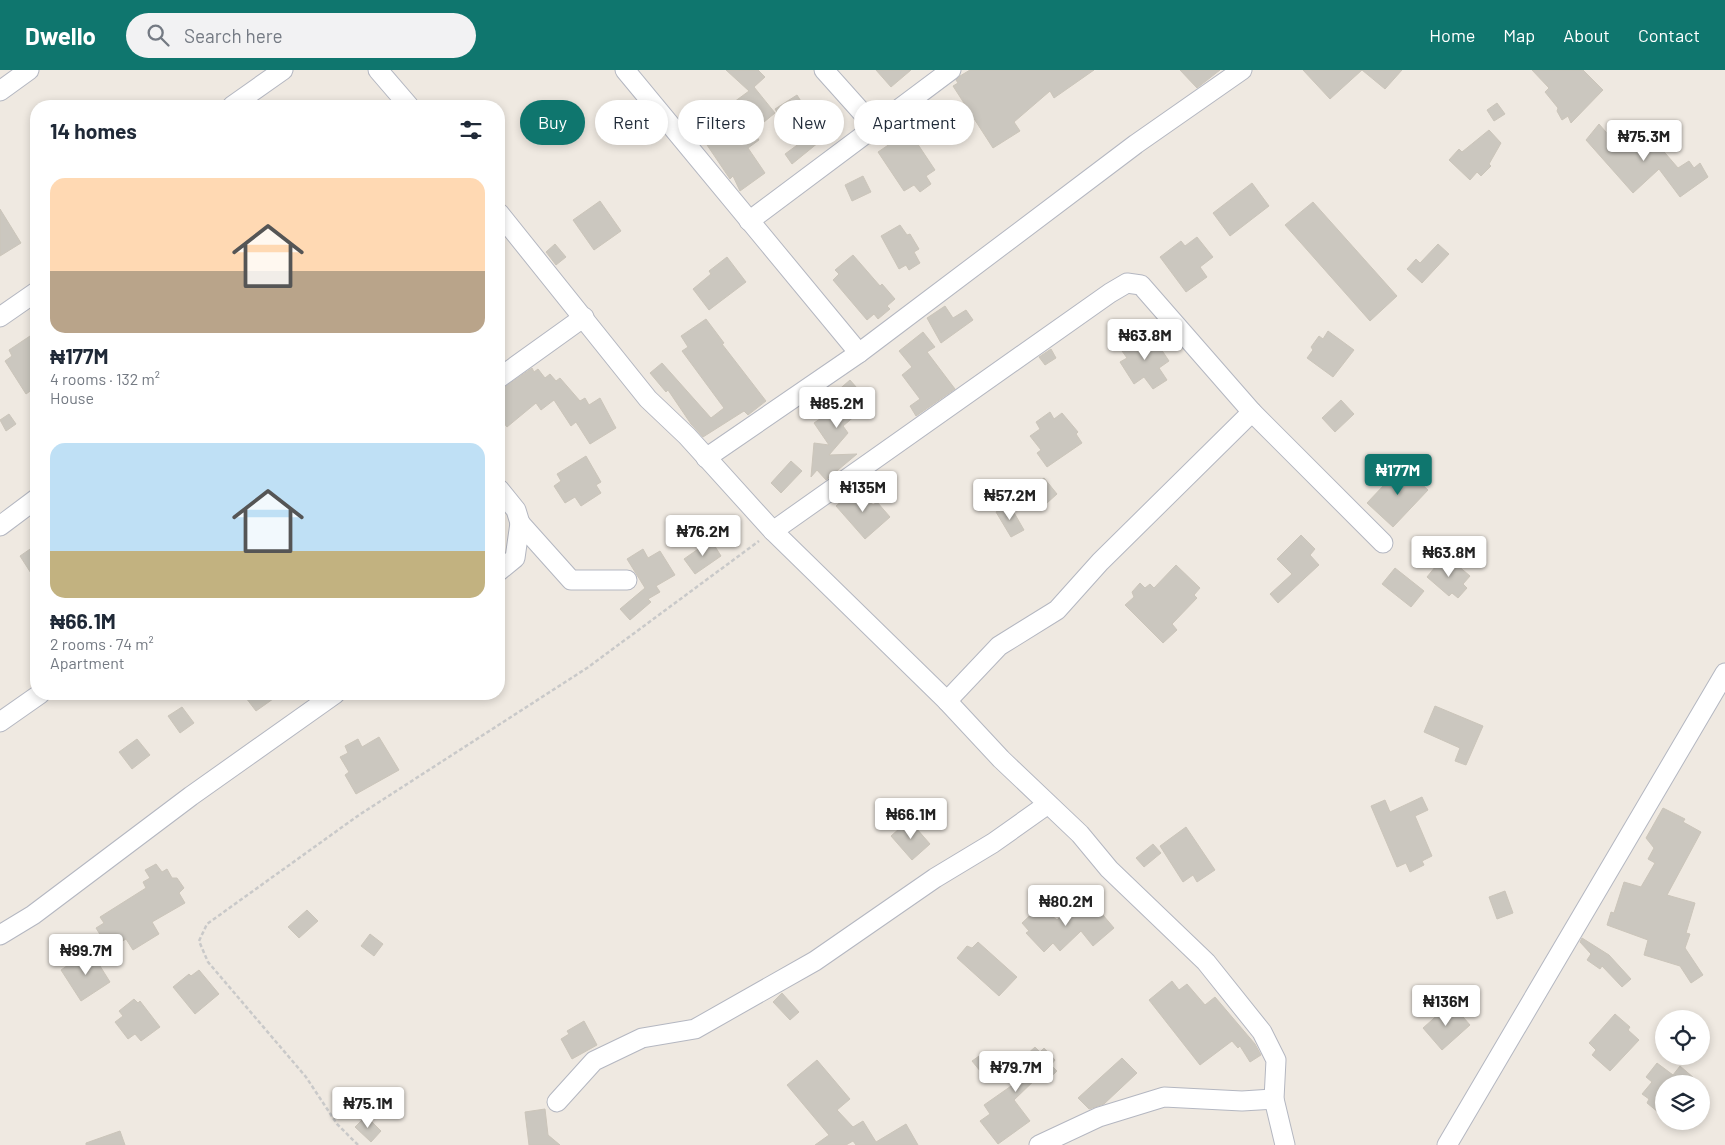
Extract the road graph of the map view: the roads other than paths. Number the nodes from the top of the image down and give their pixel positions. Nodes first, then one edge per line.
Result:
1 (29, 70) edge
2 (283, 70) edge
3 (378, 70) edge
4 (624, 70) edge
5 (824, 70) edge
6 (951, 70) edge
7 (1242, 70) edge
8 (0, 91) edge
9 (240, 100) edge
10 (404, 100) edge
11 (911, 100) edge
12 (854, 104) edge
13 (854, 143) edge
14 (505, 220) edge
15 (749, 221) junction
16 (30, 296) edge
17 (0, 317) edge
18 (584, 317) junction
19 (859, 354) junction
20 (505, 374) edge
21 (1252, 412) junction
22 (706, 458) junction
23 (505, 496) edge
24 (30, 504) edge
25 (520, 523) junction
26 (0, 526) edge
27 (773, 531) junction
28 (1383, 543) dead end
29 (505, 566) edge
30 (627, 580) dead end
31 (1725, 673) edge
32 (31, 700) edge
33 (327, 700) edge
34 (947, 701) junction
35 (0, 722) edge
36 (1048, 804) junction
37 (0, 935) edge
38 (1274, 1100) junction
39 (557, 1102) dead end
40 (1039, 1145) edge
41 (1285, 1145) edge
42 (1447, 1145) edge

1 - 8 street
2 - 9 street
3 - 10 street
4 - 15 street
5 - 12 street
6 - 11 street
7 - 19 street
13 - 15 street
14 - 18 street
15 - 19 street
16 - 17 street
18 - 20 street
18 - 22 street
19 - 22 street
21 - 27 street
21 - 28 street
21 - 34 street
22 - 27 street
23 - 25 street
24 - 26 street
25 - 29 street
25 - 30 street
27 - 34 street
31 - 42 street
32 - 35 street
33 - 37 street
34 - 36 street
36 - 38 street
36 - 39 street
38 - 40 street
38 - 41 street

